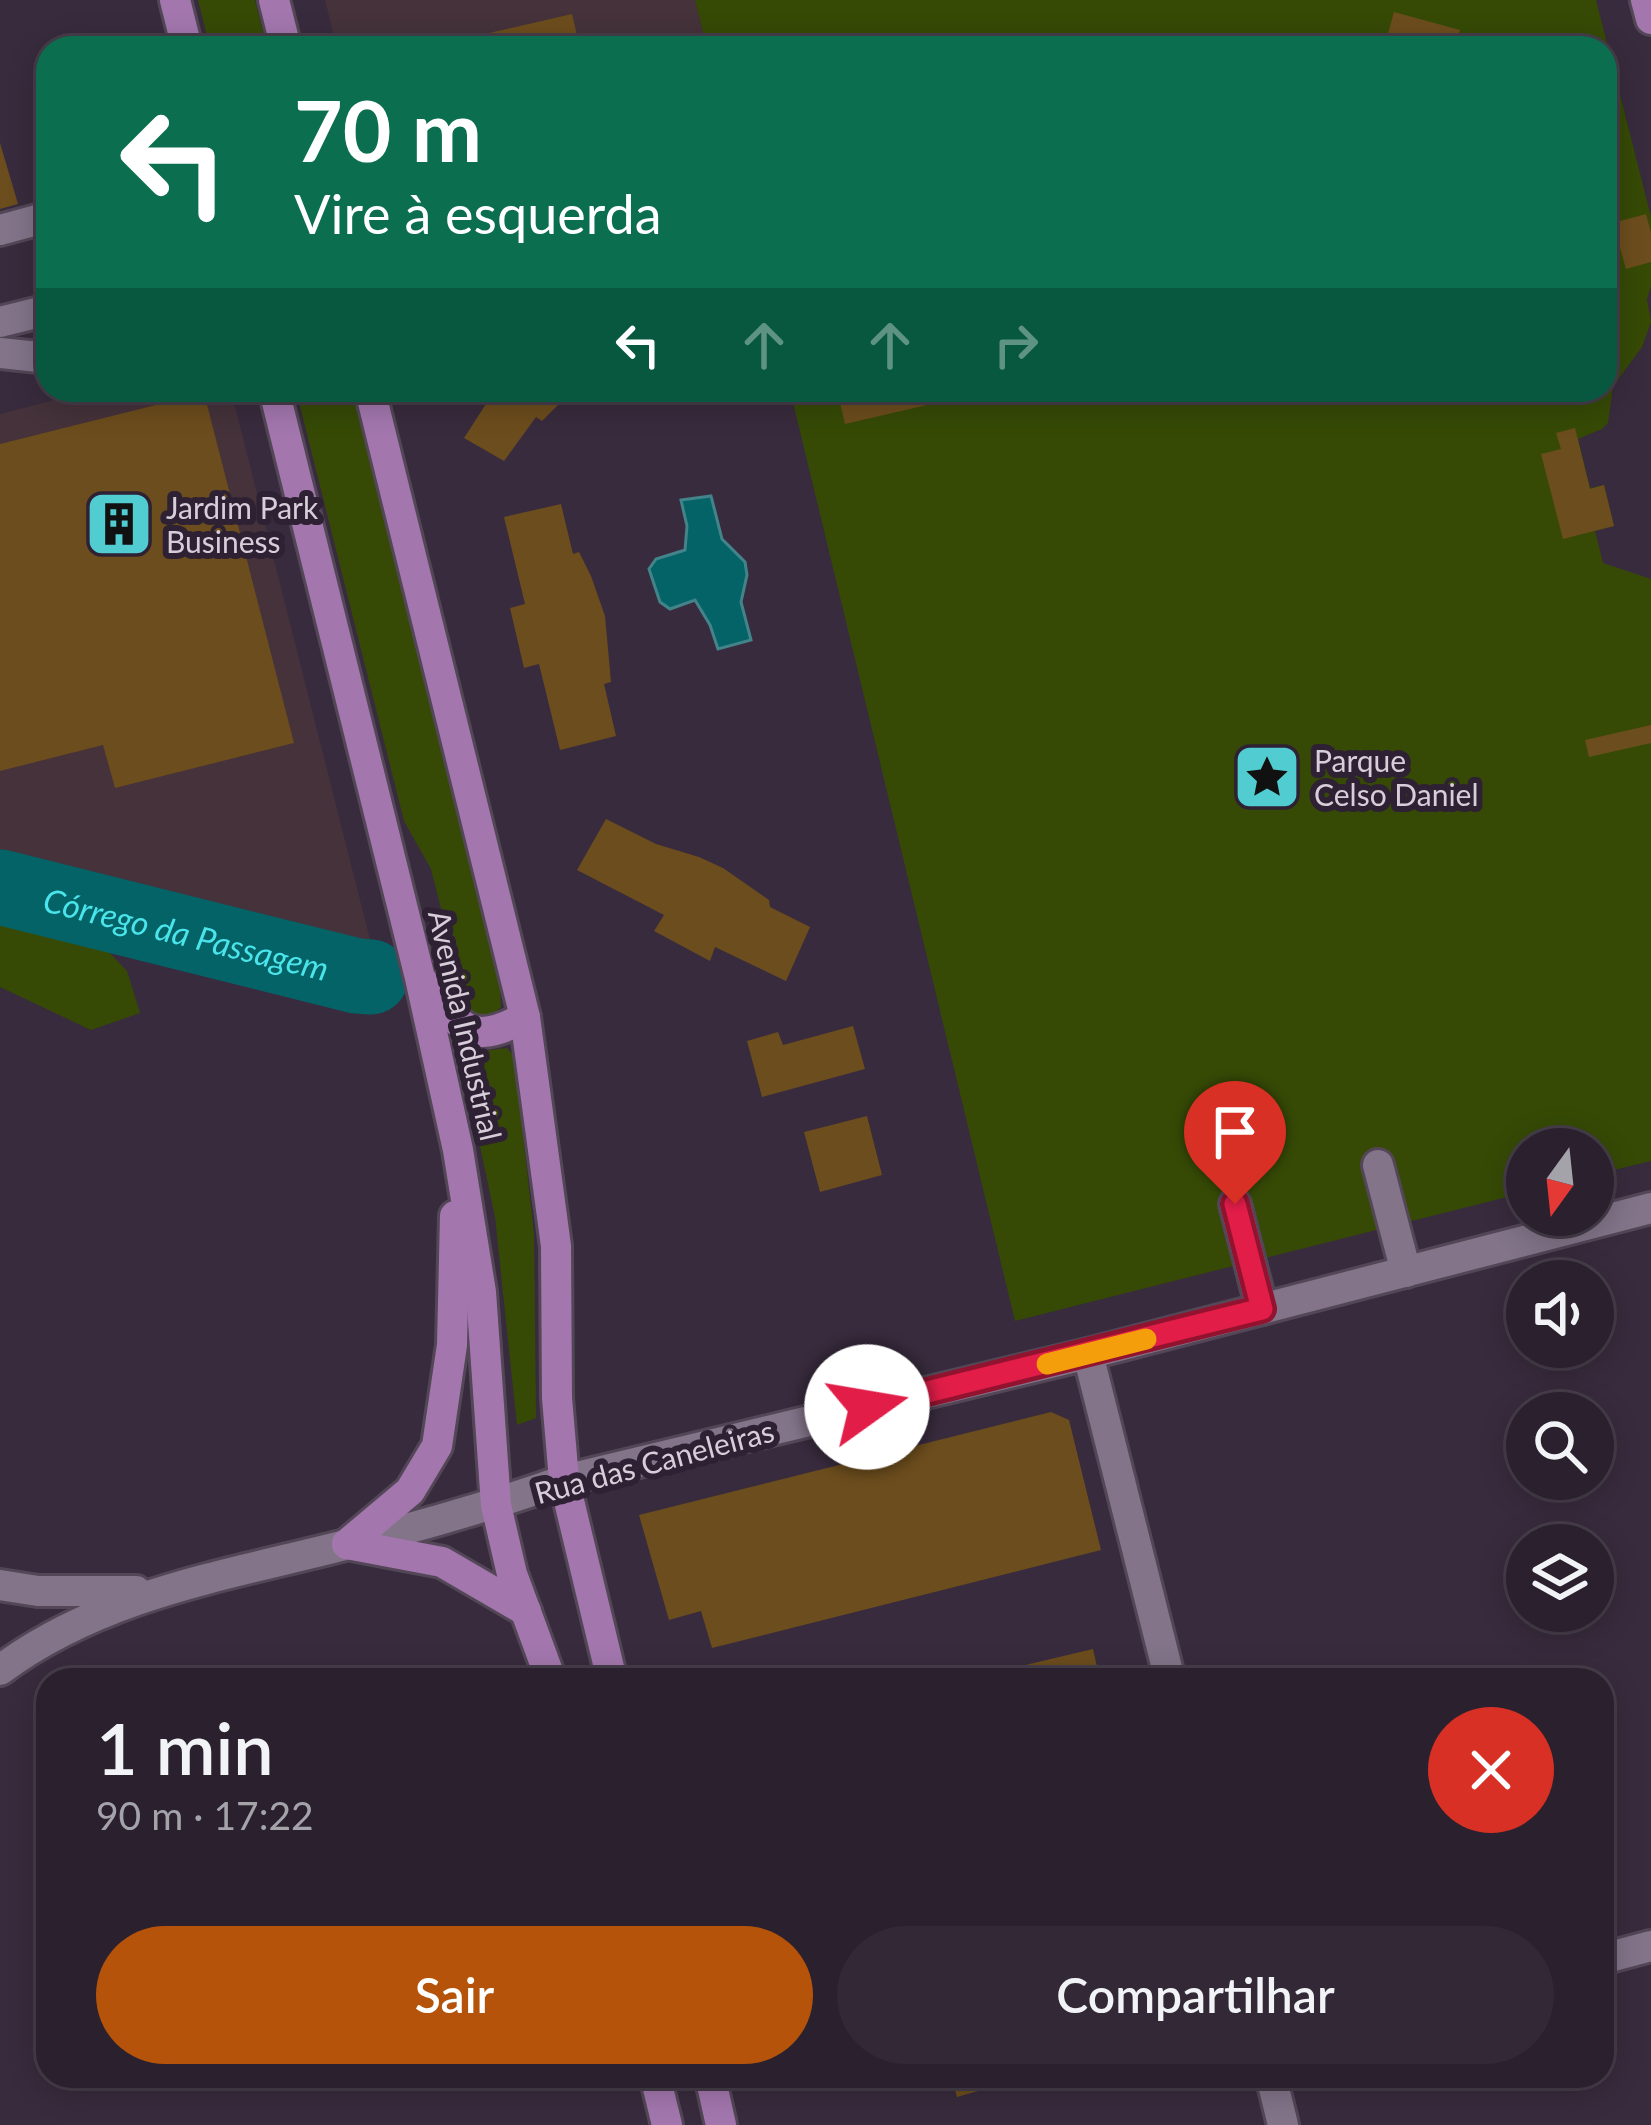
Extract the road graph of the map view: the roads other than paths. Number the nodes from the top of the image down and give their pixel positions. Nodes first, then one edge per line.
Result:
1 (175, 0) edge
2 (274, 0) edge
3 (1646, 0) edge
4 (1651, 19) edge
5 (184, 36) edge
6 (283, 36) edge
7 (36, 221) edge
8 (0, 230) edge
9 (36, 313) edge
10 (0, 322) edge
11 (0, 353) edge
12 (36, 357) edge
13 (277, 402) edge
14 (373, 402) edge
15 (420, 978) junction
16 (525, 1017) junction
17 (458, 1150) junction
18 (1378, 1165) dead end
19 (1235, 1204) dead end
20 (1651, 1208) edge
21 (1406, 1272) junction
22 (1262, 1309) junction
23 (1088, 1354) junction
24 (564, 1480) junction
25 (496, 1504) junction
26 (347, 1544) junction
27 (0, 1586) edge
28 (160, 1590) junction
29 (526, 1611) junction
30 (547, 1668) edge
31 (609, 1668) edge
32 (1167, 1668) edge
33 (0, 1670) edge
34 (1651, 1946) edge
35 (1614, 1956) edge
36 (658, 2088) edge
37 (713, 2088) edge
38 (1274, 2088) edge
39 (668, 2125) edge
40 (721, 2125) edge
41 (1283, 2125) edge

1 - 5 main road
2 - 6 main road
3 - 4 main road
7 - 8 street
9 - 10 street
11 - 12 street
13 - 15 main road, Avenida Industrial
14 - 16 main road, Avenida Industrial
15 - 16 main road
15 - 17 main road, Avenida Industrial
16 - 24 main road, Avenida Industrial
17 - 25 main road, Avenida Industrial
17 - 26 main road
18 - 21 street
19 - 22 street
20 - 21 street, Rua das Caneleiras
21 - 22 street, Rua das Caneleiras
22 - 23 street, Rua das Caneleiras
23 - 24 street, Rua das Caneleiras
23 - 32 street
24 - 25 street, Rua das Caneleiras
24 - 31 main road, Avenida Industrial
25 - 26 street, Rua das Caneleiras
25 - 29 main road, Avenida Industrial
26 - 28 street, Rua das Caneleiras
26 - 29 main road
27 - 28 street
28 - 33 street
29 - 30 main road, Avenida Industrial
34 - 35 street
36 - 39 main road
37 - 40 main road
38 - 41 street

